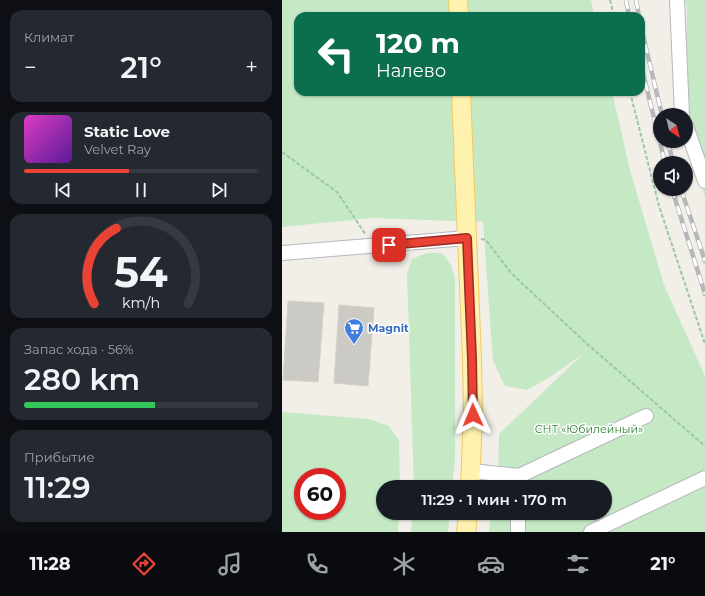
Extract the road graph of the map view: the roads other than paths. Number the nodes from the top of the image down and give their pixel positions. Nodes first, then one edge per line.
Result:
1 (458, 0) edge
2 (677, 0) edge
3 (459, 12) edge
4 (461, 96) edge
5 (682, 108) edge
6 (693, 146) edge
7 (705, 181) edge
8 (467, 238) junction
9 (282, 253) edge
10 (646, 416) dead end
11 (705, 478) edge
12 (470, 479) edge
13 (486, 480) edge
14 (523, 480) edge
15 (467, 520) edge
16 (518, 520) edge
17 (466, 532) edge
18 (518, 532) edge
19 (591, 532) edge

1 - 3 main road
2 - 5 street
4 - 8 main road
6 - 7 street
8 - 9 street
8 - 12 main road
10 - 14 street
11 - 19 street
12 - 13 street
15 - 17 main road
16 - 18 street

